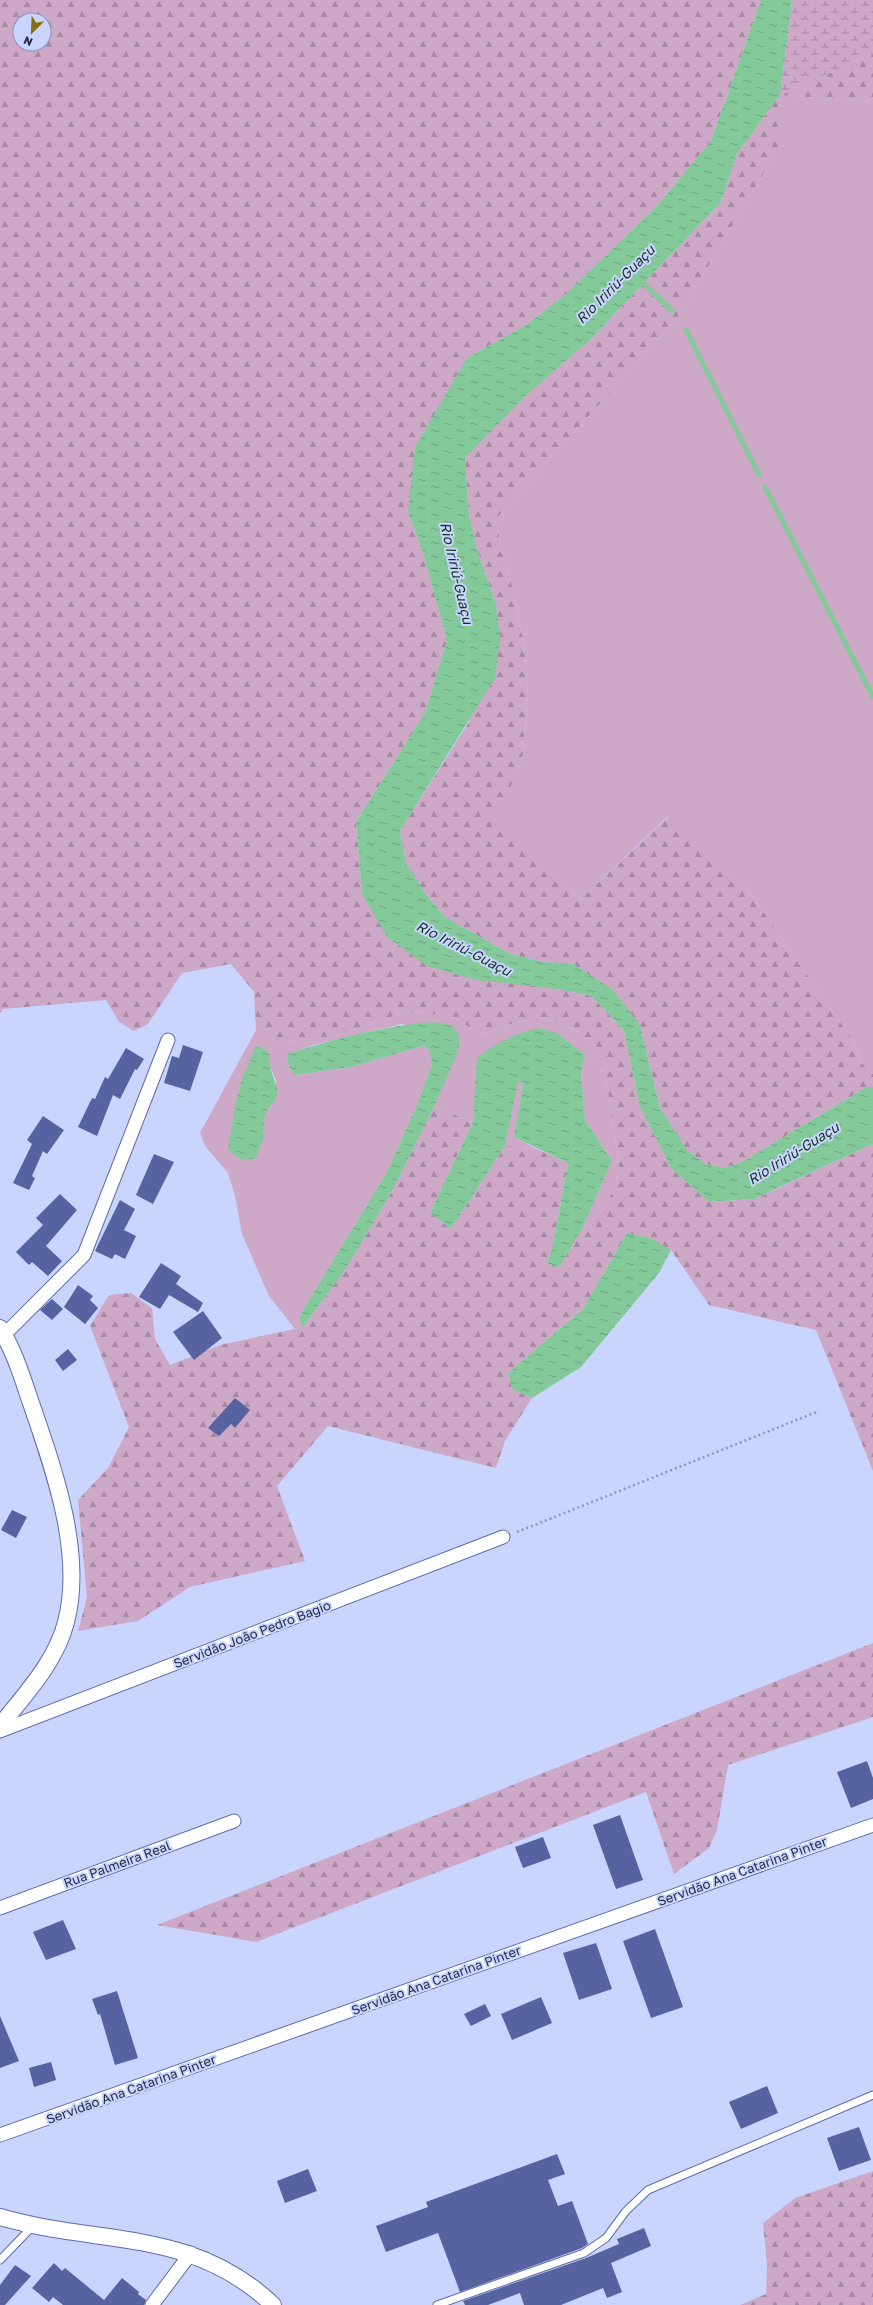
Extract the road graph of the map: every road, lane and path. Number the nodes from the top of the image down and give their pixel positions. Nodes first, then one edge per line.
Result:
1 (168, 1040) dead end
2 (2, 1332) edge
3 (819, 1411) dead end
4 (503, 1537) joint
5 (0, 1726) edge
6 (0, 1731) edge
7 (234, 1821) dead end
8 (873, 1824) edge
9 (0, 1908) edge
10 (873, 2095) edge
11 (0, 2135) edge
12 (0, 2217) edge
13 (32, 2227) junction
14 (190, 2253) junction
15 (0, 2260) edge
16 (152, 2305) edge
17 (273, 2305) edge
18 (437, 2305) edge

1 - 2 street
2 - 5 street
3 - 4 path
4 - 6 street, Servidão João Pedro Bagio
7 - 9 street, Rua Palmeira Real
8 - 11 street, Servidão Ana Catarina Pinter
10 - 18 lane
12 - 13 street
13 - 14 street
13 - 15 lane
14 - 16 street
14 - 17 street

